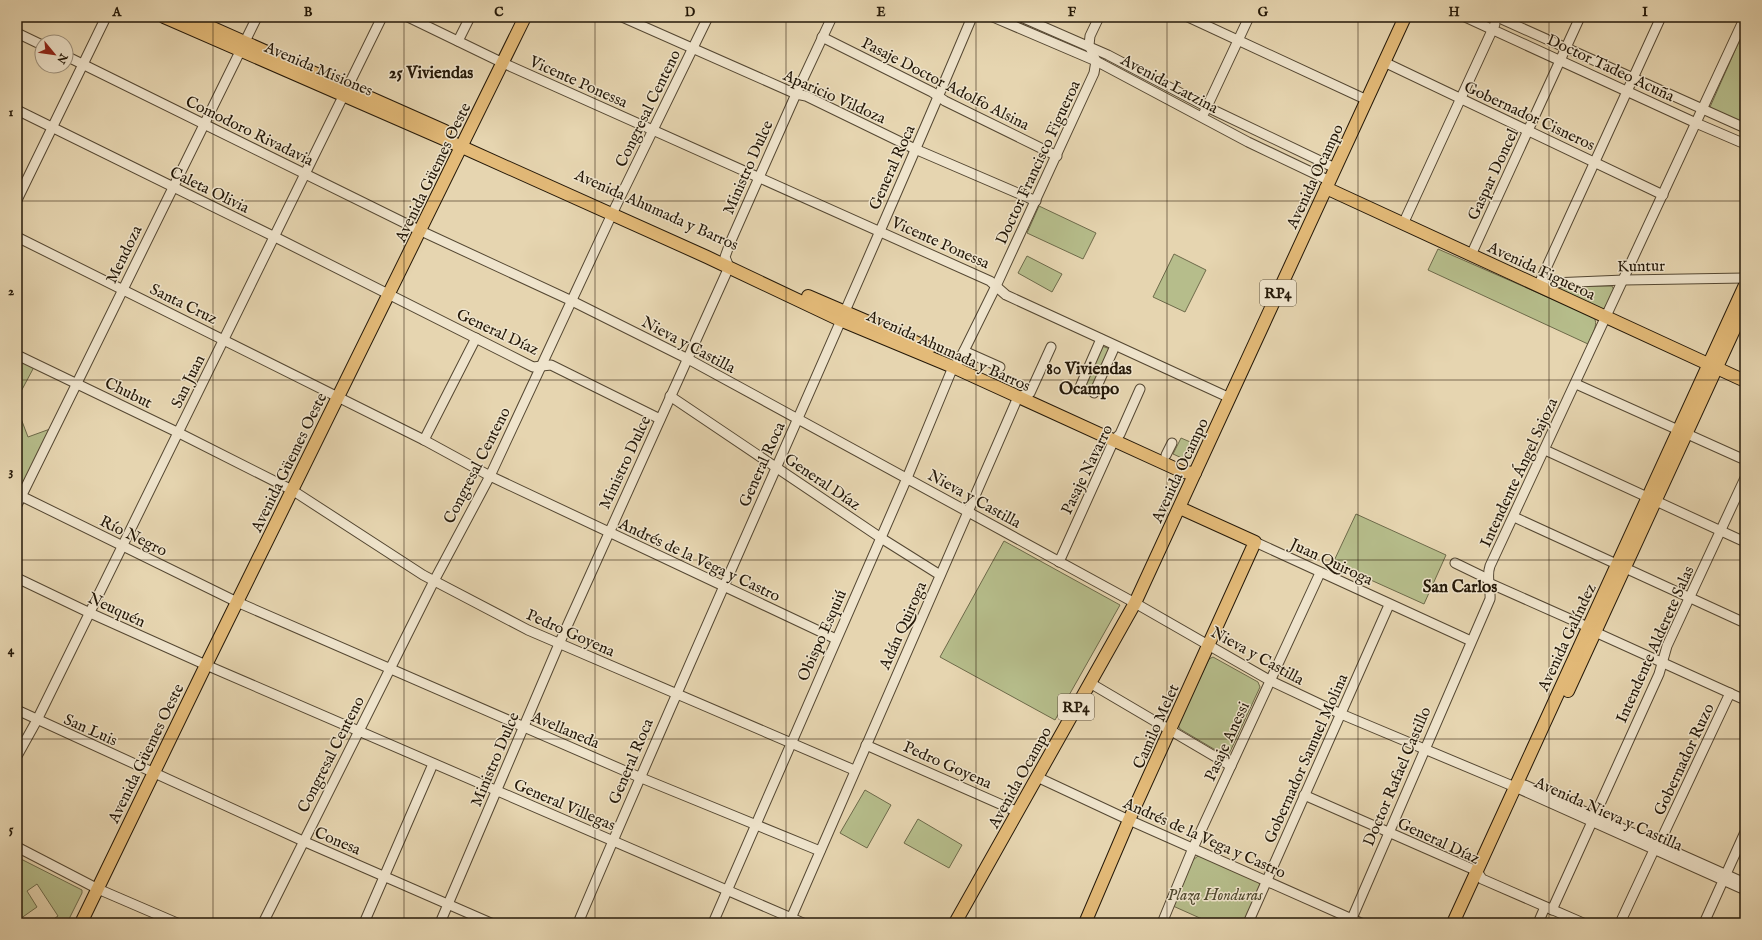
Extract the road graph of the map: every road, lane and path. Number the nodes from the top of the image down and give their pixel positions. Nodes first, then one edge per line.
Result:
1 (106, 17) edge
2 (164, 17) edge
3 (188, 17) edge
4 (257, 17) edge
5 (382, 17) edge
6 (408, 17) edge
7 (470, 17) edge
8 (526, 17) edge
9 (622, 17) edge
10 (708, 17) edge
11 (832, 17) edge
12 (972, 17) edge
13 (993, 17) edge
14 (1021, 17) edge
15 (1099, 17) edge
16 (1188, 17) edge
17 (1249, 17) edge
18 (1405, 17) edge
19 (1465, 17) edge
20 (1498, 17) edge
21 (1580, 17) edge
22 (1661, 17) edge
23 (1744, 17) edge
24 (425, 21) edge
25 (1492, 29) junction
26 (17, 32) edge
27 (822, 37) junction
28 (34, 40) edge
29 (1239, 40) junction
30 (458, 41) junction
31 (1089, 45) junction
32 (242, 47) junction
33 (692, 48) junction
34 (1566, 48) junction
35 (74, 60) edge
36 (1560, 60) junction
37 (1096, 61) junction
38 (1384, 62) junction
39 (503, 63) junction
40 (83, 64) junction
41 (1633, 79) junction
42 (345, 92) junction
43 (1628, 92) junction
44 (796, 94) junction
45 (938, 96) junction
46 (1460, 98) junction
47 (1367, 100) junction
48 (1207, 107) junction
49 (17, 110) edge
50 (1702, 110) junction
51 (1202, 118) junction
52 (1696, 123) junction
53 (204, 124) junction
54 (52, 128) junction
55 (1745, 128) edge
56 (653, 130) junction
57 (1528, 131) junction
58 (464, 143) junction
59 (1745, 144) edge
60 (915, 149) junction
61 (1057, 156) junction
62 (1595, 162) junction
63 (1335, 168) junction
64 (306, 174) junction
65 (759, 177) junction
66 (1328, 185) junction
67 (172, 187) junction
68 (1663, 195) junction
69 (17, 200) edge
70 (1036, 201) junction
71 (614, 211) junction
72 (1403, 224) junction
73 (421, 230) junction
74 (879, 231) junction
75 (17, 237) edge
76 (275, 237) junction
77 (1471, 255) junction
78 (727, 262) junction
79 (1745, 278) edge
80 (1624, 280) junction
81 (1745, 285) edge
82 (996, 286) junction
83 (1538, 286) junction
84 (122, 290) junction
85 (390, 294) junction
86 (572, 301) junction
87 (1745, 306) edge
88 (842, 316) junction
89 (1606, 318) junction
90 (476, 338) junction
91 (224, 339) junction
92 (1102, 339) junction
93 (1051, 346) dead end
94 (1116, 346) junction
95 (17, 355) edge
96 (688, 359) junction
97 (959, 360) junction
98 (1712, 365) junction
99 (541, 367) junction
100 (1000, 367) dead end
101 (1745, 381) edge
102 (77, 384) junction
103 (1576, 384) junction
104 (1080, 387) dead end
105 (1140, 389) dead end
106 (1030, 393) junction
107 (1094, 393) dead end
108 (670, 396) junction
109 (338, 397) junction
110 (1018, 397) junction
111 (1230, 398) junction
112 (660, 419) junction
113 (797, 420) junction
114 (1682, 432) junction
115 (179, 433) junction
116 (1117, 437) junction
117 (424, 440) junction
118 (1172, 443) dead end
119 (1545, 450) junction
120 (1166, 455) junction
121 (1745, 460) edge
122 (776, 467) junction
123 (1195, 473) junction
124 (490, 476) junction
125 (907, 478) junction
126 (1745, 478) edge
127 (292, 490) junction
128 (19, 495) edge
129 (1651, 499) junction
130 (17, 505) edge
131 (1180, 508) junction
132 (968, 512) junction
133 (1514, 517) junction
134 (1720, 531) junction
135 (608, 532) junction
136 (881, 538) junction
137 (1255, 542) junction
138 (1745, 542) edge
139 (123, 546) junction
140 (1060, 562) junction
141 (1455, 563) dead end
142 (1621, 565) junction
143 (1320, 573) junction
144 (940, 575) junction
145 (17, 578) edge
146 (434, 581) junction
147 (1489, 581) junction
148 (722, 586) junction
149 (1505, 590) junction
150 (1690, 598) junction
151 (1490, 599) junction
152 (237, 602) junction
153 (1135, 603) junction
154 (1389, 605) junction
155 (90, 613) junction
156 (1745, 623) edge
157 (1592, 629) junction
158 (836, 639) junction
159 (1471, 641) junction
160 (559, 644) junction
161 (1209, 645) junction
162 (1663, 661) junction
163 (206, 665) junction
164 (390, 668) junction
165 (1271, 681) junction
166 (1090, 682) junction
167 (676, 692) junction
168 (1730, 693) junction
169 (1745, 700) edge
170 (17, 710) edge
171 (1341, 714) junction
172 (37, 720) junction
173 (524, 727) junction
174 (1170, 730) junction
175 (358, 731) junction
176 (790, 742) junction
177 (866, 745) junction
178 (1425, 749) junction
179 (17, 756) edge
180 (434, 764) junction
181 (1231, 766) junction
182 (854, 770) junction
183 (153, 773) junction
184 (639, 777) junction
185 (1037, 777) junction
186 (1521, 787) junction
187 (496, 791) junction
188 (1304, 795) junction
189 (1018, 812) junction
190 (1593, 818) junction
191 (1129, 820) junction
192 (755, 825) junction
193 (1745, 832) edge
194 (1388, 833) junction
195 (612, 840) junction
196 (303, 841) junction
197 (17, 847) edge
198 (1656, 847) junction
199 (1194, 848) junction
200 (820, 851) junction
201 (1479, 875) junction
202 (384, 876) junction
203 (1724, 877) junction
204 (1267, 881) junction
205 (1745, 883) edge
206 (98, 889) junction
207 (726, 890) junction
208 (1745, 890) edge
209 (448, 904) junction
210 (1549, 908) junction
211 (790, 920) edge
212 (1350, 921) edge
213 (81, 923) edge
214 (177, 923) edge
215 (263, 923) edge
216 (364, 923) edge
217 (440, 923) edge
218 (491, 923) edge
219 (578, 923) edge
220 (712, 923) edge
221 (803, 923) edge
222 (955, 923) edge
223 (1085, 923) edge
224 (1162, 923) edge
225 (1248, 923) edge
226 (1361, 923) edge
227 (1453, 923) edge
228 (1462, 923) edge
229 (1538, 923) edge
230 (1583, 923) edge
231 (1620, 923) edge
232 (1704, 923) edge

1 - 40 street
2 - 32 main road, Avenida Misiones
3 - 32 main road, Avenida Misiones
4 - 32 street, Mendoza
5 - 42 street, San Juan
6 - 24 street, Vicente Ponessa
7 - 30 street
8 - 39 main road, Avenida Güemes Oeste
9 - 33 street, Aparicio Vildoza
10 - 33 street, Congresal Centeno
11 - 27 street, Ministro Dulce
12 - 45 street, General Roca
13 - 37 street, Avenida Latzina
14 - 31 street, Avenida Latzina
15 - 31 street
16 - 29 street
17 - 29 street
18 - 38 main road, Avenida Ocampo / RP4
19 - 25 street, Doctor Tadeo Acuña
20 - 25 street
20 - 34 street, Doctor Tadeo Acuña
21 - 34 street, Gaspar Doncel
22 - 41 street
23 - 50 street, Intendente Ángel Sajoza
24 - 30 street, Vicente Ponessa
25 - 36 street, Doctor Tadeo Acuña
25 - 46 street
26 - 28 street
27 - 44 street, Ministro Dulce
27 - 45 street, Pasaje Doctor Adolfo Alsina
29 - 47 street
29 - 48 street
30 - 39 street, Vicente Ponessa
31 - 37 street
31 - 48 street, Avenida Latzina
32 - 42 main road, Avenida Misiones
32 - 53 street, Mendoza
33 - 44 street, Aparicio Vildoza
33 - 56 street, Congresal Centeno
34 - 36 street, Gaspar Doncel
34 - 41 street, Doctor Tadeo Acuña
35 - 40 street, Comodoro Rivadavia
36 - 43 street, Doctor Tadeo Acuña
36 - 57 street, Gaspar Doncel
37 - 51 street, Avenida Latzina
37 - 61 street, Doctor Francisco Figueroa
38 - 46 street, Gobernador Cisneros
38 - 47 main road, Avenida Ocampo / RP4
39 - 56 street, Vicente Ponessa
39 - 58 main road, Avenida Güemes Oeste
40 - 53 street, Comodoro Rivadavia
40 - 54 street
41 - 43 street
41 - 50 street, Doctor Tadeo Acuña
42 - 58 main road, Avenida Misiones
42 - 64 street, San Juan
43 - 52 street, Doctor Tadeo Acuña
43 - 62 street
44 - 60 street, Aparicio Vildoza
44 - 65 street, Ministro Dulce
45 - 60 street, General Roca
45 - 61 street, Pasaje Doctor Adolfo Alsina
46 - 57 street, Gobernador Cisneros
46 - 72 street
47 - 63 main road, Avenida Ocampo / RP4
48 - 51 street
48 - 63 street, Avenida Latzina
49 - 54 street, Caleta Olivia
50 - 52 street, Intendente Ángel Sajoza
50 - 55 street, Doctor Tadeo Acuña
51 - 66 street, Avenida Latzina
52 - 59 street, Doctor Tadeo Acuña
52 - 68 street, Intendente Ángel Sajoza
53 - 64 street, Comodoro Rivadavia
53 - 67 street, Mendoza
54 - 67 street, Caleta Olivia
54 - 69 street
56 - 65 street, Vicente Ponessa
56 - 71 street, Congresal Centeno
57 - 62 street, Gobernador Cisneros
57 - 77 street, Gaspar Doncel
58 - 71 main road, Avenida Ahumada y Barros
58 - 73 main road, Avenida Güemes Oeste
60 - 70 street, Aparicio Vildoza
60 - 74 street, General Roca
61 - 70 street, Doctor Francisco Figueroa
62 - 68 street, Gobernador Cisneros
62 - 83 street
63 - 66 main road, Avenida Ocampo / RP4
64 - 73 street, Comodoro Rivadavia
64 - 76 street, San Juan
65 - 74 street, Vicente Ponessa
65 - 78 street, Ministro Dulce
66 - 72 main road, Avenida Figueroa
66 - 111 main road, Avenida Ocampo / RP4
67 - 76 street, Caleta Olivia
67 - 84 street, Mendoza
68 - 80 street, Intendente Ángel Sajoza
70 - 82 street, Doctor Francisco Figueroa
71 - 78 main road, Avenida Ahumada y Barros
71 - 86 street, Congresal Centeno
72 - 77 main road, Avenida Figueroa
73 - 85 main road, Avenida Güemes Oeste
73 - 86 street, Nieva y Castilla
74 - 82 street, Vicente Ponessa
74 - 88 street, General Roca
75 - 84 street, Santa Cruz
76 - 85 street, Caleta Olivia
76 - 91 street, San Juan
77 - 83 main road, Avenida Figueroa
78 - 88 main road, Avenida Ahumada y Barros
78 - 96 street, Ministro Dulce
79 - 80 street, Kuntur
80 - 83 street, Kuntur
80 - 89 street, Intendente Ángel Sajoza
81 - 98 main road
82 - 92 street, Vicente Ponessa
82 - 97 street, Doctor Francisco Figueroa
83 - 89 main road, Avenida Figueroa
84 - 91 street, Santa Cruz
84 - 102 street, Mendoza
85 - 90 street, General Díaz
85 - 109 main road, Avenida Güemes Oeste
86 - 96 street, Nieva y Castilla
86 - 99 street, Congresal Centeno
87 - 98 main road
88 - 97 main road, Avenida Ahumada y Barros
88 - 113 street, General Roca
89 - 98 main road, Avenida Figueroa
89 - 103 street, Intendente Ángel Sajoza
90 - 99 street, General Díaz
90 - 117 street
91 - 109 street, Santa Cruz
91 - 115 street, San Juan
92 - 94 street, Vicente Ponessa
92 - 104 street
93 - 106 street
94 - 107 street
94 - 111 street, Vicente Ponessa
95 - 102 street, Chubut
96 - 108 street, Ministro Dulce
96 - 113 street, Nieva y Castilla
97 - 100 street
97 - 106 main road, Avenida Ahumada y Barros
97 - 110 main road, Avenida Ahumada y Barros
97 - 125 street, Obispo Esquiú
98 - 101 main road, Avenida Figueroa
98 - 114 main road, Avenida Galíndez
99 - 112 street, General Díaz
99 - 124 street, Congresal Centeno
102 - 115 street, Chubut
102 - 128 street, Mendoza
103 - 114 street
103 - 119 street, Intendente Ángel Sajoza
105 - 116 street, Pasaje Navarro
106 - 110 street
106 - 116 main road, Avenida Ahumada y Barros
108 - 112 street, Ministro Dulce
108 - 122 street, General Díaz
109 - 117 street, Andrés de la Vega y Castro
109 - 127 main road, Avenida Güemes Oeste
110 - 116 main road, Avenida Ahumada y Barros
110 - 132 street, Adán Quiroga
111 - 123 main road, Avenida Ocampo / RP4
112 - 135 street, Ministro Dulce
113 - 122 street, General Roca
113 - 125 street, Nieva y Castilla
114 - 121 street
114 - 129 main road, Avenida Galíndez
115 - 127 street, Chubut
115 - 139 street, San Juan
116 - 120 main road, Avenida Ahumada y Barros
116 - 123 main road, Avenida Ahumada y Barros
116 - 140 street, Pasaje Navarro
117 - 124 street, Andrés de la Vega y Castro
118 - 120 street
119 - 129 street
119 - 133 street, Intendente Ángel Sajoza
120 - 123 main road, Avenida Ahumada y Barros
122 - 136 street, General Díaz
122 - 148 street, General Roca
123 - 131 main road, Avenida Ocampo / RP4
124 - 135 street, Andrés de la Vega y Castro
124 - 146 street, Congresal Centeno
125 - 132 street, Nieva y Castilla
125 - 136 street, Obispo Esquiú
126 - 134 street, Intendente Alderete Salas
127 - 146 street, Pedro Goyena
127 - 152 main road, Avenida Güemes Oeste
128 - 130 street, Mendoza
128 - 139 street, Río Negro
129 - 134 street
129 - 142 main road, Avenida Galíndez
131 - 137 main road, Juan Quiroga
131 - 153 main road, Avenida Ocampo / RP4
132 - 140 street, Nieva y Castilla
132 - 144 street, Adán Quiroga
133 - 142 street
133 - 147 street, Intendente Ángel Sajoza
134 - 138 street
134 - 150 street, Intendente Alderete Salas
135 - 148 street, Andrés de la Vega y Castro
135 - 160 street, Ministro Dulce
136 - 144 street, General Díaz
136 - 158 street, Obispo Esquiú
137 - 143 street, Juan Quiroga
137 - 161 main road, Camilo Melet
139 - 152 street, Río Negro
139 - 155 street, San Juan
140 - 153 street, Nieva y Castilla
141 - 147 street
142 - 150 street
142 - 157 main road, Avenida Galíndez
143 - 154 street, Juan Quiroga
143 - 165 street, Pasaje Anessi
144 - 177 street, Adán Quiroga
145 - 155 street, Neuquén
146 - 160 street, Pedro Goyena
146 - 164 street, Congresal Centeno
147 - 149 street
147 - 151 street, Intendente Ángel Sajoza
148 - 158 street, Andrés de la Vega y Castro
148 - 167 street, General Roca
149 - 151 street
149 - 157 street
150 - 156 street
150 - 162 street, Intendente Alderete Salas
151 - 159 street, Intendente Ángel Sajoza
152 - 163 main road, Avenida Güemes Oeste
152 - 164 street, Avellaneda
153 - 161 street, Nieva y Castilla
153 - 166 main road, Avenida Ocampo / RP4
154 - 159 street, Juan Quiroga
154 - 171 street, Gobernador Samuel Molina
155 - 163 street, Neuquén
155 - 172 street, San Juan
157 - 162 street
157 - 186 main road, Avenida Galíndez
158 - 176 street, Obispo Esquiú
159 - 178 street, Doctor Rafael Castillo
160 - 167 street, Pedro Goyena
160 - 173 street, Ministro Dulce
161 - 165 street, Nieva y Castilla
161 - 174 main road, Camilo Melet
162 - 168 street
162 - 190 street, Intendente Alderete Salas
163 - 175 street, General Villegas
163 - 183 main road, Avenida Güemes Oeste
164 - 173 street, Avellaneda
164 - 175 street, Congresal Centeno
165 - 171 street, Nieva y Castilla
165 - 181 street, Pasaje Anessi
166 - 174 street
166 - 185 main road, Avenida Ocampo / RP4
167 - 176 street, Pedro Goyena
167 - 184 street, General Roca
168 - 169 street
168 - 198 street, Gobernador Ruzo
170 - 172 street, San Luis
171 - 178 street, Nieva y Castilla
171 - 188 street, Gobernador Samuel Molina
172 - 179 street, San Juan
172 - 183 street, San Luis
173 - 184 street, Avellaneda
173 - 187 street, Ministro Dulce
174 - 181 street
174 - 191 main road, Camilo Melet
175 - 180 street, General Villegas
175 - 196 street, Congresal Centeno
176 - 182 street, Pedro Goyena
176 - 192 street, Obispo Esquiú
177 - 182 street, Adán Quiroga
177 - 189 street, Pedro Goyena
178 - 186 street, Nieva y Castilla
178 - 194 street, Doctor Rafael Castillo
180 - 187 street, General Villegas
180 - 202 street
181 - 199 street, Pasaje Anessi
182 - 200 street, Adán Quiroga
183 - 196 street, Conesa
183 - 206 main road, Avenida Güemes Oeste
184 - 192 street, Avellaneda
184 - 195 street, General Roca
185 - 189 main road, Avenida Ocampo / RP4
185 - 191 street, Andrés de la Vega y Castro
186 - 190 street, Avenida Nieva y Castilla
186 - 201 main road, Avenida Galíndez
187 - 195 street, General Villegas
187 - 209 street, Ministro Dulce
188 - 194 street, General Díaz
188 - 204 street, Gobernador Samuel Molina
189 - 222 main road, Avenida Ocampo / RP4
190 - 198 street, Avenida Nieva y Castilla
190 - 210 street, Intendente Alderete Salas
191 - 199 street, Andrés de la Vega y Castro
191 - 223 main road, Camilo Melet
192 - 200 street, Avellaneda
192 - 207 street, Obispo Esquiú
193 - 203 street
194 - 201 street, General Díaz
194 - 212 street, Doctor Rafael Castillo
195 - 207 street, General Villegas
195 - 219 street, General Roca
196 - 202 street, Conesa
196 - 215 street, Congresal Centeno
197 - 206 street
198 - 203 street, Avenida Nieva y Castilla
198 - 231 street, Gobernador Ruzo
199 - 204 street, Andrés de la Vega y Castro
199 - 224 street, Pasaje Anessi
200 - 211 street, Adán Quiroga
201 - 210 street, General Díaz
201 - 227 main road, Avenida Galíndez
201 - 228 main road, Avenida Galíndez
202 - 209 street, Conesa
202 - 216 street
203 - 205 street, Avenida Nieva y Castilla
203 - 208 street, Avenida Nieva y Castilla
203 - 232 street
204 - 212 street, Andrés de la Vega y Castro
204 - 225 street, Gobernador Samuel Molina
206 - 213 main road, Avenida Güemes Oeste
206 - 214 street
207 - 211 street, General Villegas
207 - 220 street, Obispo Esquiú
209 - 217 street, Ministro Dulce
209 - 218 street, Conesa
210 - 229 street, Intendente Alderete Salas
210 - 230 street, General Díaz
211 - 221 street, General Villegas
212 - 226 street, Andrés de la Vega y Castro

